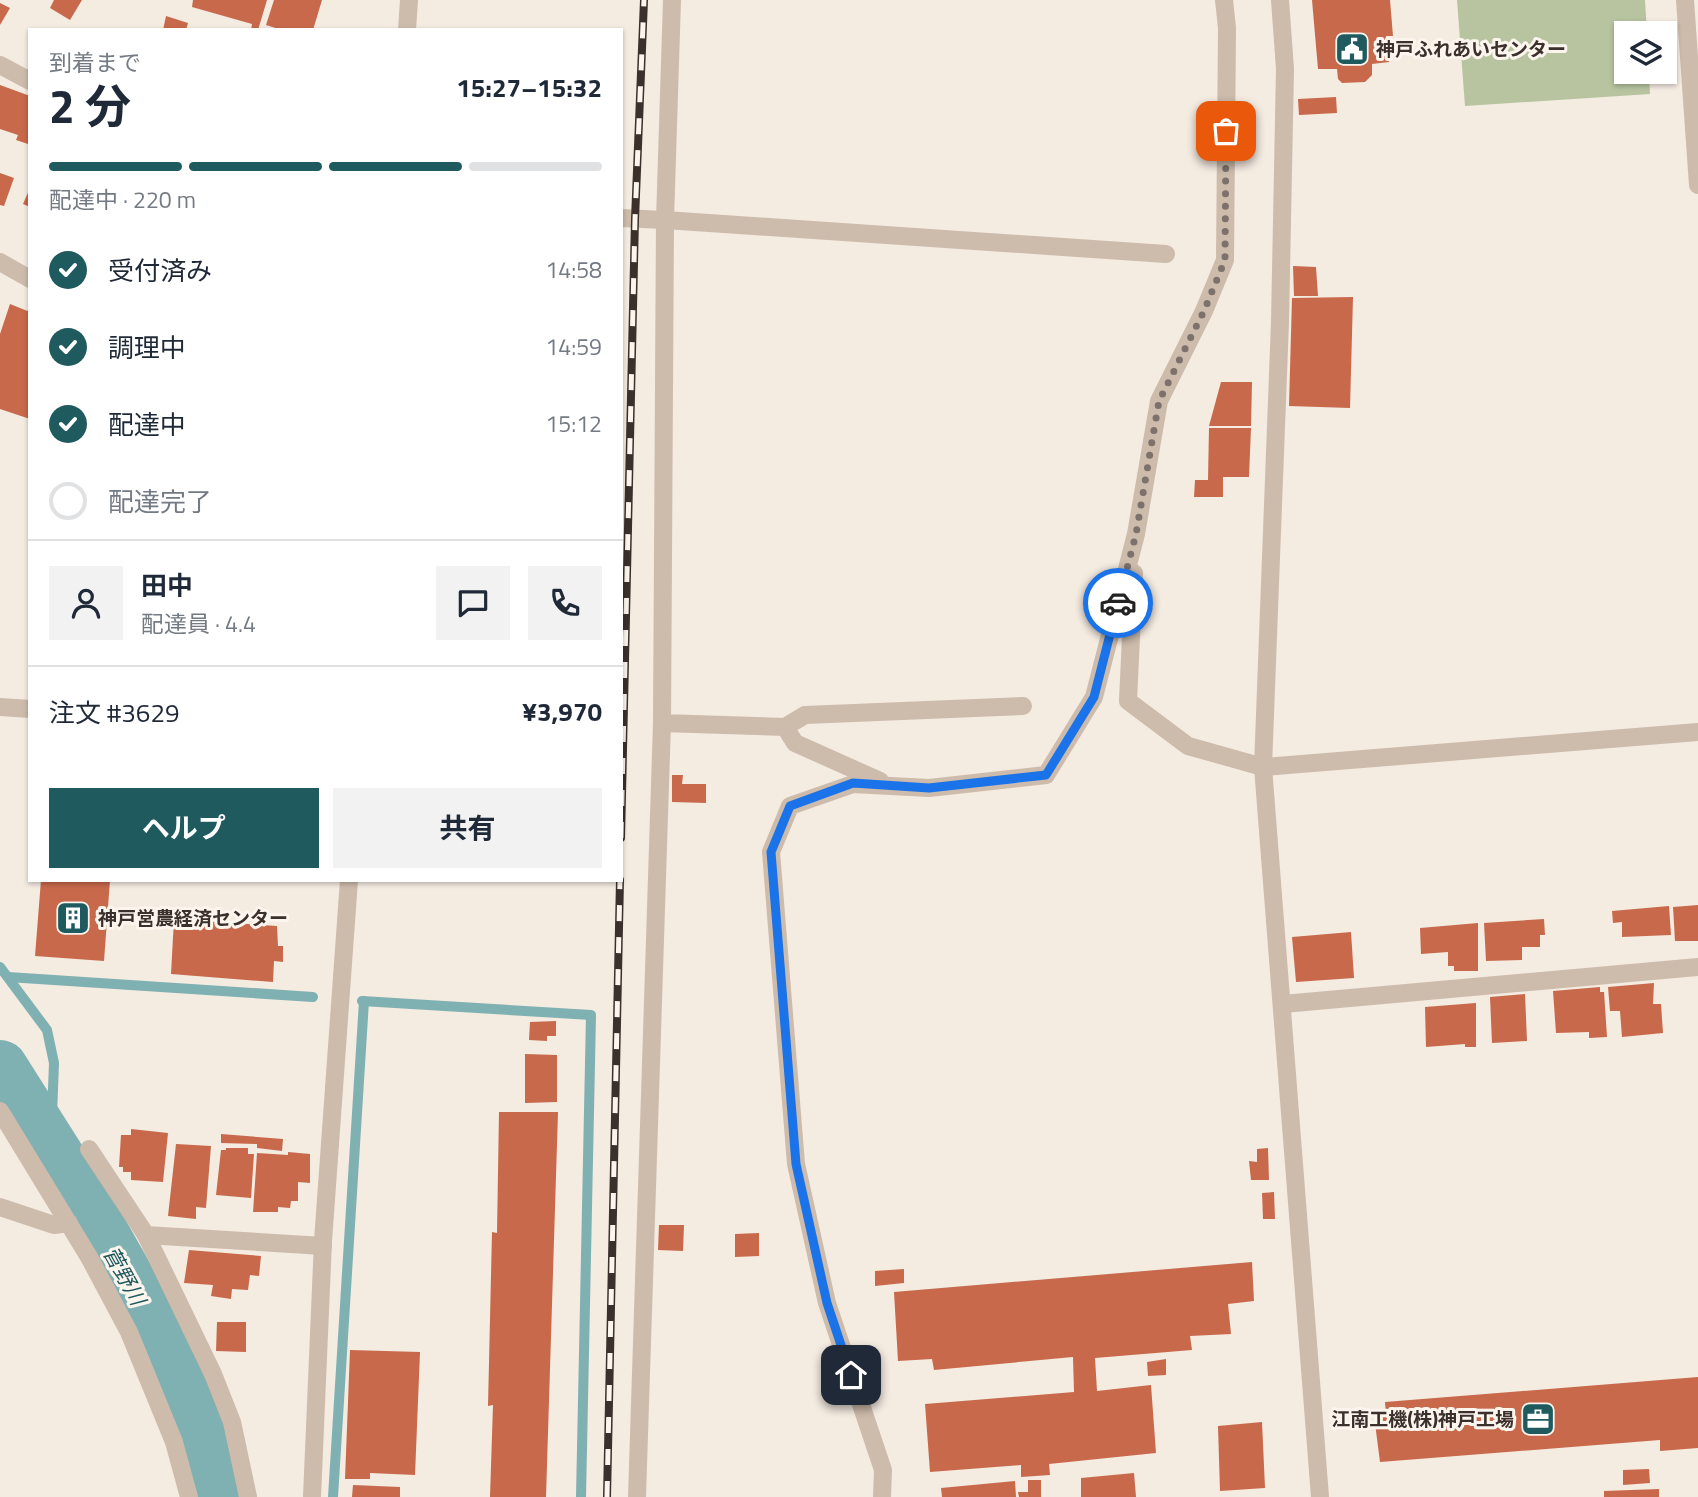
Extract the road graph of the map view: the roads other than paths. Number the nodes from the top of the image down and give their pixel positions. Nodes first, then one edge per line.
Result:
1 (409, 0) edge
2 (672, 0) edge
3 (1224, 0) edge
4 (1280, 0) edge
5 (1685, 0) edge
6 (407, 28) edge
7 (0, 65) edge
8 (28, 80) edge
9 (1698, 185) edge
10 (623, 218) edge
11 (665, 220) junction
12 (1166, 254) dead end
13 (0, 262) edge
14 (28, 278) edge
15 (1136, 534) junction
16 (1023, 706) dead end
17 (0, 707) edge
18 (28, 709) edge
19 (662, 723) junction
20 (785, 727) junction
21 (1698, 732) edge
22 (1263, 766) junction
23 (889, 785) junction
24 (349, 882) edge
25 (1698, 967) edge
26 (1283, 1004) junction
27 (0, 1111) edge
28 (89, 1149) dead end
29 (0, 1207) edge
30 (69, 1223) junction
31 (146, 1235) junction
32 (323, 1246) junction
33 (189, 1497) edge
34 (248, 1497) edge
35 (312, 1497) edge
36 (637, 1497) edge
37 (881, 1497) edge
38 (1320, 1497) edge

1 - 6 street
2 - 11 street
3 - 15 street
4 - 22 street
5 - 9 street
7 - 8 street
10 - 11 street
11 - 12 street
11 - 19 street
13 - 14 street
15 - 22 street
15 - 23 street
16 - 20 street
17 - 18 street
19 - 20 street
19 - 36 street
20 - 23 street
21 - 22 street
22 - 26 street
23 - 37 street
24 - 32 street
25 - 26 street
26 - 38 street
27 - 30 street
28 - 31 street
29 - 30 street
30 - 33 street
31 - 32 street
31 - 34 street
32 - 35 street

